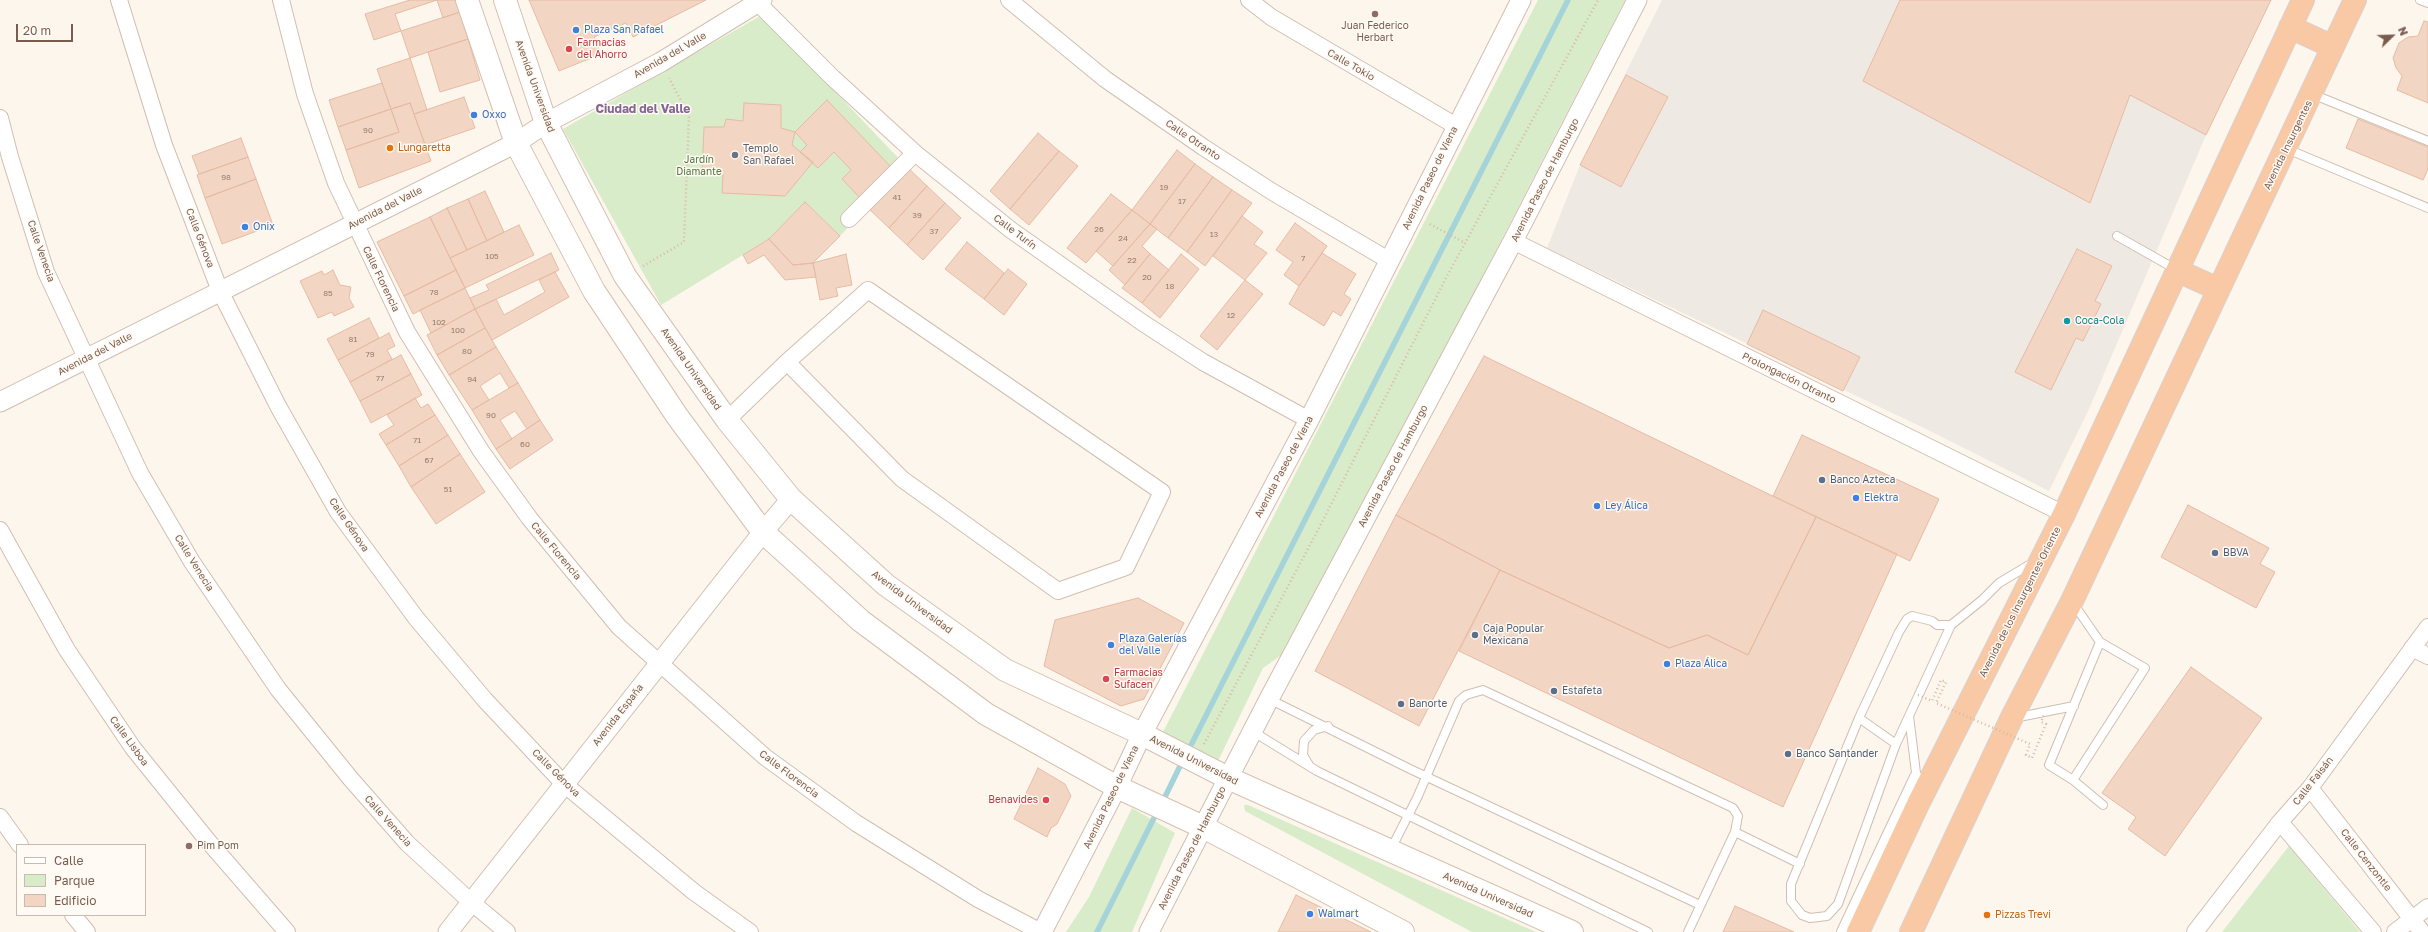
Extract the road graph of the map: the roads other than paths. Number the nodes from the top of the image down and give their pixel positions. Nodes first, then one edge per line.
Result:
1 (119, 0) edge
2 (281, 0) edge
3 (467, 0) edge
4 (505, 0) edge
5 (1010, 0) edge
6 (1249, 0) edge
7 (1521, 0) edge
8 (1637, 0) edge
9 (2303, 0) edge
10 (2355, 0) edge
11 (2420, 0) edge
12 (758, 1) edge
13 (2428, 4) edge
14 (2290, 27) junction
15 (2333, 47) junction
16 (2312, 94) junction
17 (0, 118) edge
18 (546, 123) junction
19 (1456, 126) junction
20 (2428, 141) edge
21 (516, 143) junction
22 (2286, 149) junction
23 (915, 153) junction
24 (2428, 208) edge
25 (848, 219) dead end
26 (355, 223) junction
27 (2117, 236) dead end
28 (1513, 241) junction
29 (1390, 261) junction
30 (2178, 271) junction
31 (2218, 289) junction
32 (220, 291) junction
33 (87, 359) junction
34 (787, 362) junction
35 (0, 402) edge
36 (727, 420) junction
37 (1309, 420) junction
38 (791, 499) junction
39 (2064, 514) junction
40 (0, 530) edge
41 (763, 532) junction
42 (2044, 555) junction
43 (2072, 601) junction
44 (1950, 625) junction
45 (2428, 627) edge
46 (2100, 642) junction
47 (2412, 648) junction
48 (2428, 656) edge
49 (660, 662) junction
50 (1269, 699) junction
51 (2074, 706) junction
52 (1909, 716) junction
53 (1859, 718) junction
54 (2011, 719) junction
55 (1328, 726) junction
56 (1252, 731) junction
57 (1142, 734) junction
58 (1896, 744) junction
59 (1311, 768) junction
60 (1427, 775) junction
61 (1916, 777) junction
62 (1228, 778) junction
63 (2073, 780) junction
64 (564, 784) junction
65 (1117, 786) junction
66 (2310, 788) junction
67 (1918, 802) junction
68 (2103, 805) dead end
69 (1408, 815) junction
70 (0, 817) edge
71 (2280, 822) junction
72 (1203, 827) junction
73 (1735, 832) junction
74 (19, 844) edge
75 (1390, 851) junction
76 (1800, 864) junction
77 (471, 902) junction
78 (1700, 905) junction
79 (2428, 907) edge
80 (74, 916) edge
81 (2412, 919) junction
82 (87, 932) edge
83 (287, 932) edge
84 (448, 932) edge
85 (507, 932) edge
86 (750, 932) edge
87 (1042, 932) edge
88 (1149, 932) edge
89 (1403, 932) edge
90 (1572, 932) edge
91 (1648, 932) edge
92 (1688, 932) edge
93 (1843, 932) edge
94 (1858, 932) edge
95 (1911, 932) edge
96 (2195, 932) edge
97 (2373, 932) edge
98 (2395, 932) edge
99 (2422, 932) edge

1 - 32 street, Calle Génova
2 - 26 street, Calle Florencia
3 - 21 main road
4 - 18 main road, Avenida Universidad
5 - 29 street, Calle Otranto
6 - 19 street, Calle Tokio
7 - 19 street, Avenida Paseo de Viena
8 - 28 street, Avenida Paseo de Hamburgo
9 - 14 highway
10 - 15 highway, Avenida Insurgentes
11 - 13 lane
12 - 18 street, Avenida del Valle
12 - 23 street, Calle Turín
14 - 15 highway
14 - 30 highway
15 - 16 highway, Avenida Insurgentes
16 - 20 lane
16 - 22 highway, Avenida Insurgentes
17 - 33 street, Calle Venecia
18 - 21 street, Avenida del Valle
18 - 36 main road, Avenida Universidad
19 - 29 street, Avenida Paseo de Viena
21 - 26 street, Avenida del Valle
21 - 41 main road
22 - 24 lane
22 - 31 highway, Avenida Insurgentes
23 - 25 street
23 - 37 street, Calle Turín
26 - 32 street, Avenida del Valle
26 - 49 street, Calle Florencia
27 - 30 lane
28 - 39 street, Prolongación Otranto
28 - 50 street, Avenida Paseo de Hamburgo
29 - 37 street, Avenida Paseo de Viena
30 - 31 highway
30 - 39 highway, Avenida de los Insurgentes Oriente
31 - 43 highway
32 - 33 street, Avenida del Valle
32 - 64 street, Calle Génova
33 - 35 street, Avenida del Valle
33 - 77 street, Calle Venecia
34 - 34 street
34 - 36 street
36 - 38 main road, Avenida Universidad
37 - 57 street, Avenida Paseo de Viena
38 - 41 street, Avenida España
38 - 57 main road, Avenida Universidad
39 - 42 highway, Avenida de los Insurgentes Oriente
40 - 83 street, Calle Lisboa
41 - 49 street, Avenida España
41 - 65 main road
42 - 44 lane
42 - 67 highway, Avenida de los Insurgentes Oriente
43 - 46 lane
43 - 54 highway
44 - 52 lane
44 - 53 lane
45 - 47 street, Calle Faisán
46 - 51 lane
46 - 63 lane
47 - 48 street
47 - 66 street, Calle Faisán
49 - 64 street, Avenida España
49 - 87 street, Calle Florencia
50 - 55 lane
50 - 56 street, Avenida Paseo de Hamburgo
51 - 54 lane
51 - 63 lane
52 - 58 lane
52 - 61 lane
53 - 58 lane
53 - 76 lane
54 - 95 highway
55 - 59 lane
55 - 60 lane
56 - 59 lane
56 - 62 street, Avenida Paseo de Hamburgo
57 - 62 main road, Avenida Universidad
57 - 65 street, Avenida Paseo de Viena
58 - 76 lane
59 - 69 lane
60 - 69 lane
60 - 73 lane
60 - 78 lane
61 - 67 lane
61 - 93 street
62 - 72 street, Avenida Paseo de Hamburgo
62 - 75 main road, Avenida Universidad
63 - 68 lane
64 - 77 street, Avenida España
64 - 86 street, Calle Génova
65 - 72 main road
65 - 87 street, Avenida Paseo de Viena
66 - 71 street, Calle Faisán
66 - 81 street, Calle Cenzontle
67 - 94 highway, Avenida de los Insurgentes Oriente
69 - 75 lane
69 - 91 lane
70 - 74 street
71 - 96 street, Calle Faisán
71 - 97 street
72 - 88 street, Avenida Paseo de Hamburgo
72 - 89 main road
73 - 76 lane
73 - 78 lane
75 - 90 main road, Avenida Universidad
77 - 84 street, Avenida España
77 - 85 street, Calle Venecia
78 - 92 lane
79 - 81 street
80 - 82 street
81 - 98 street
81 - 99 street, Calle Cenzontle

